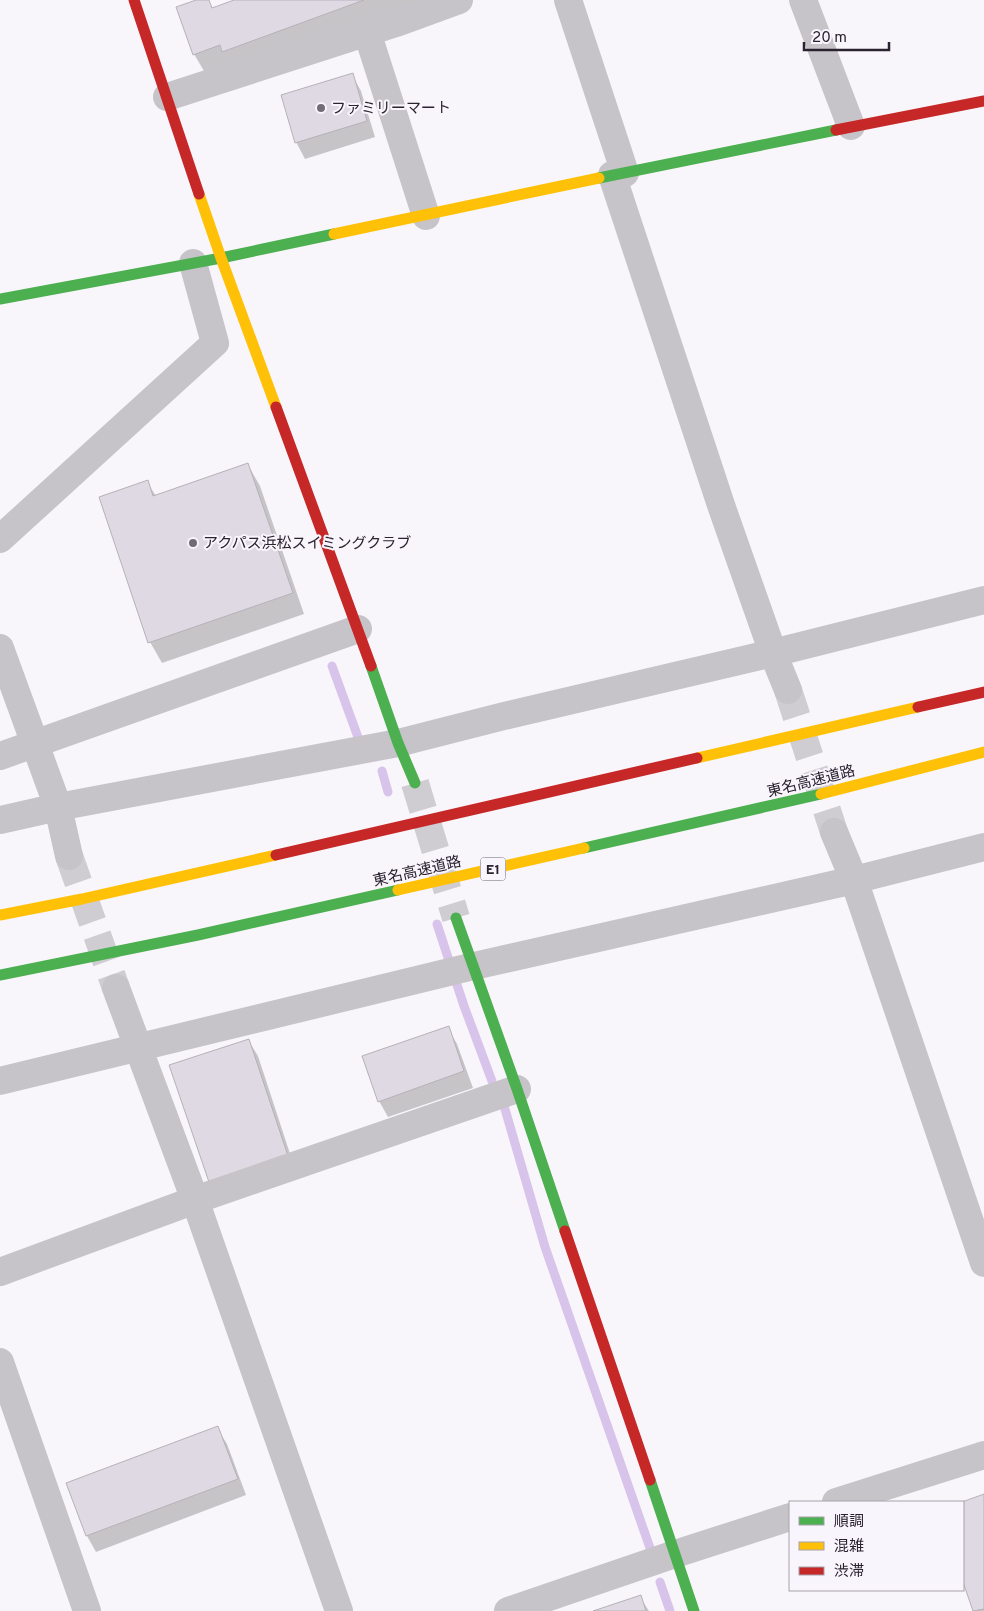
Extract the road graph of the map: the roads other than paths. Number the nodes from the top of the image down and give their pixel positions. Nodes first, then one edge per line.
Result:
1 (134, 0) edge
2 (459, 0) edge
3 (568, 0) edge
4 (803, 0) edge
5 (367, 32) junction
6 (166, 97) junction
7 (984, 101) edge
8 (851, 126) junction
9 (619, 174) junction
10 (426, 216) junction
11 (221, 258) junction
12 (193, 263) junction
13 (0, 299) edge
14 (0, 539) edge
15 (984, 600) edge
16 (358, 629) junction
17 (0, 648) edge
18 (773, 653) junction
19 (788, 690) tunnel mouth
20 (984, 692) edge
21 (33, 743) junction
22 (398, 743) junction
23 (984, 752) edge
24 (0, 756) edge
25 (415, 783) tunnel mouth
26 (58, 808) junction
27 (0, 820) edge
28 (834, 832) tunnel mouth
29 (984, 847) edge
30 (69, 856) tunnel mouth
31 (854, 880) junction
32 (0, 915) edge
33 (456, 918) tunnel mouth
34 (474, 966) junction
35 (0, 975) edge
36 (116, 988) tunnel mouth
37 (139, 1048) junction
38 (0, 1081) edge
39 (517, 1090) junction
40 (195, 1200) junction
41 (984, 1263) edge
42 (0, 1272) edge
43 (0, 1362) edge
44 (984, 1455) edge
45 (839, 1501) edge
46 (789, 1517) edge
47 (675, 1554) junction
48 (87, 1611) edge
49 (339, 1611) edge
50 (508, 1611) edge
51 (694, 1611) edge

1 - 6 main road
2 - 5 street
3 - 9 street
4 - 8 street
5 - 6 street
5 - 10 street
6 - 11 main road
7 - 8 main road
8 - 9 main road
9 - 10 main road
9 - 18 street
10 - 11 main road
11 - 12 main road
11 - 16 main road
12 - 13 main road
12 - 14 street
15 - 18 street
16 - 21 street
16 - 22 main road
17 - 21 street
18 - 19 street
18 - 22 street
20 - 32 main road
21 - 24 street
21 - 26 street
22 - 25 main road
22 - 26 street
23 - 35 main road, 東名高速道路 / E1
26 - 27 street
26 - 30 street
28 - 31 street
29 - 31 street
31 - 34 street
31 - 41 street
33 - 34 main road
34 - 37 street
34 - 39 main road
36 - 37 street
37 - 38 street
37 - 40 street
39 - 40 street
39 - 47 main road
40 - 42 street
40 - 49 street
43 - 48 street
44 - 45 street
46 - 47 street
47 - 50 street
47 - 51 main road

